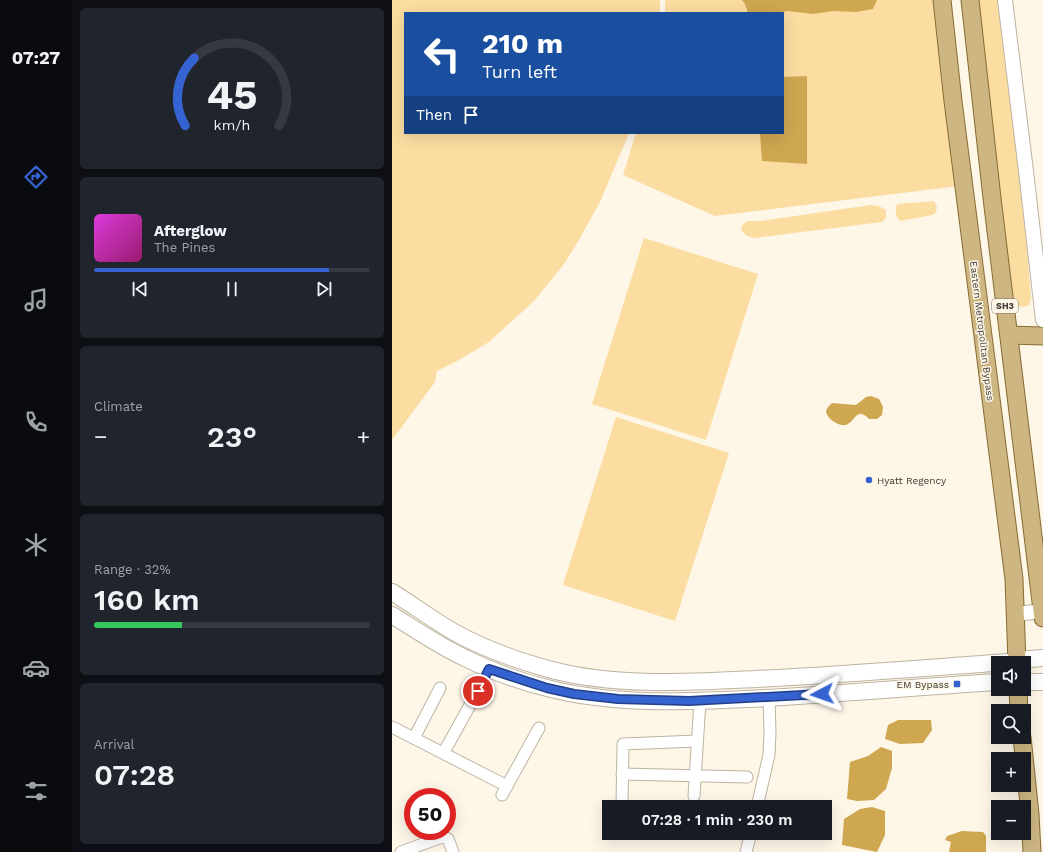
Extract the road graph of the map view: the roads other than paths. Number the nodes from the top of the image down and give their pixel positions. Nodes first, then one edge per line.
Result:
1 (942, 0) edge
2 (970, 0) edge
3 (1005, 0) edge
4 (1043, 320) edge
5 (1009, 335) junction
6 (1043, 336) edge
7 (392, 592) edge
8 (1016, 614) junction
9 (1043, 614) edge
10 (392, 615) edge
11 (454, 633) junction
12 (446, 648) junction
13 (1017, 656) edge
14 (1043, 658) edge
15 (1031, 660) edge
16 (991, 663) edge
17 (489, 669) junction
18 (638, 682) junction
19 (991, 682) edge
20 (1031, 682) edge
21 (1043, 682) edge
22 (440, 688) dead end
23 (769, 698) junction
24 (637, 701) junction
25 (700, 701) junction
26 (392, 727) edge
27 (539, 728) dead end
28 (414, 738) junction
29 (697, 741) junction
30 (1023, 744) edge
31 (444, 752) junction
32 (622, 774) junction
33 (695, 775) junction
34 (747, 777) dead end
35 (694, 796) dead end
36 (622, 800) edge
37 (759, 800) edge
38 (749, 840) edge
39 (401, 852) edge
40 (453, 852) edge
41 (746, 852) edge
42 (1032, 852) edge

1 - 8 main road, Eastern Metropolitan Bypass / SH3
2 - 5 main road, SH3
3 - 4 street
5 - 6 main road
5 - 9 main road, SH3
7 - 11 main road
8 - 9 street
8 - 13 main road, Eastern Metropolitan Bypass / SH3
10 - 12 main road
11 - 12 main road
11 - 18 main road
12 - 17 main road
14 - 15 main road
16 - 18 main road
17 - 24 main road
17 - 31 street
18 - 24 main road
19 - 23 main road
20 - 21 main road
22 - 28 street
23 - 25 main road
23 - 37 street
24 - 25 main road
25 - 29 street
26 - 28 street
27 - 31 street
28 - 31 street
29 - 32 street
29 - 33 street
30 - 42 main road
32 - 33 street
32 - 36 street
33 - 34 street
33 - 35 street
38 - 41 street
39 - 40 street

